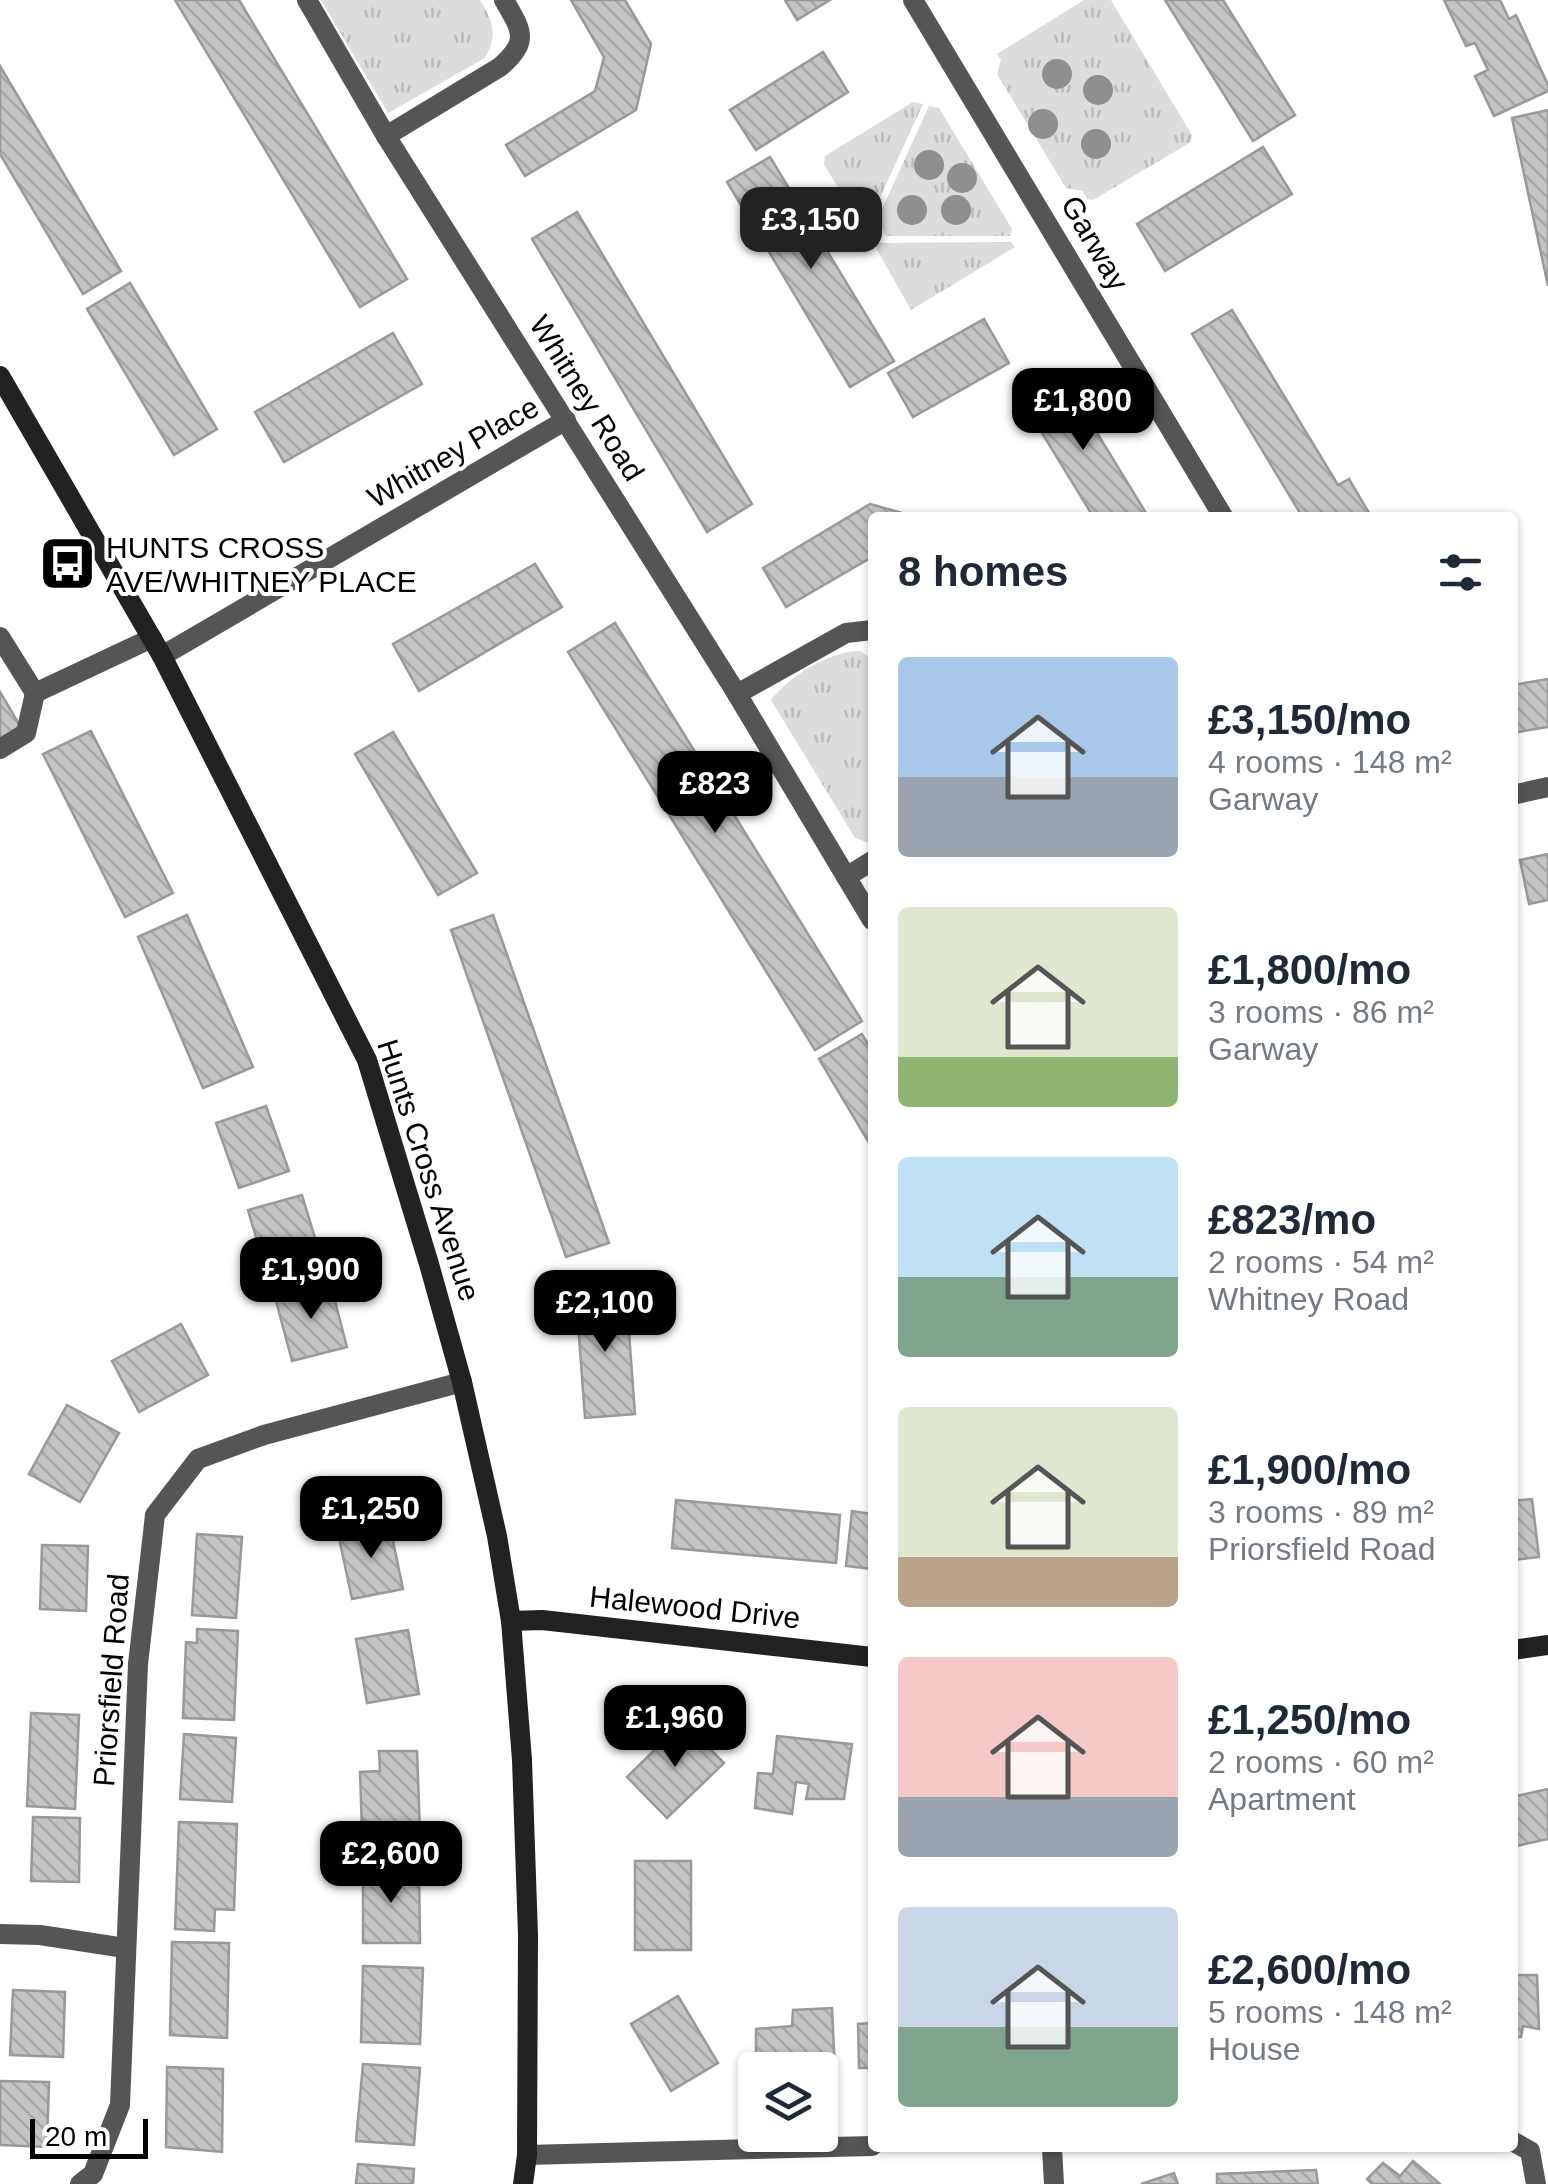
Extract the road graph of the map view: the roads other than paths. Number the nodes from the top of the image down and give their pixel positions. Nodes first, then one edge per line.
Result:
1 (307, 0) edge
2 (504, 0) edge
3 (913, 0) edge
4 (386, 136) junction
5 (0, 376) edge
6 (566, 420) junction
7 (1220, 512) edge
8 (868, 630) edge
9 (0, 637) edge
10 (157, 647) junction
11 (35, 693) junction
12 (737, 694) junction
13 (0, 748) edge
14 (1548, 788) edge
15 (1518, 794) edge
16 (868, 863) edge
17 (846, 877) junction
18 (868, 913) edge
19 (462, 1382) junction
20 (511, 1621) junction
21 (1548, 1645) edge
22 (1518, 1649) edge
23 (868, 1657) edge
24 (0, 1934) edge
25 (125, 1948) junction
26 (1518, 2144) edge
27 (868, 2146) edge
28 (1052, 2152) edge
29 (526, 2155) junction
30 (80, 2184) edge
31 (523, 2184) edge
32 (1054, 2184) edge
33 (1536, 2184) edge

1 - 4 street, Whitney Road
2 - 4 street
3 - 7 street, Garway
4 - 6 street, Whitney Road
5 - 10 street, Hunts Cross Avenue
6 - 10 street, Whitney Place
6 - 12 street, Whitney Road
8 - 12 street
9 - 11 street
10 - 11 street, Whitney Place
10 - 19 street, Hunts Cross Avenue
11 - 13 street
12 - 17 street, Whitney Road
14 - 15 street
16 - 17 street
17 - 18 street, Whitney Road
19 - 20 street, Hunts Cross Avenue
19 - 25 street, Priorsfield Road
20 - 23 street, Halewood Drive
20 - 29 street, Hunts Cross Avenue
21 - 22 street
24 - 25 street
25 - 30 street, Priorsfield Road
26 - 33 street
27 - 29 street
28 - 32 street
29 - 31 street, Hunts Cross Avenue

